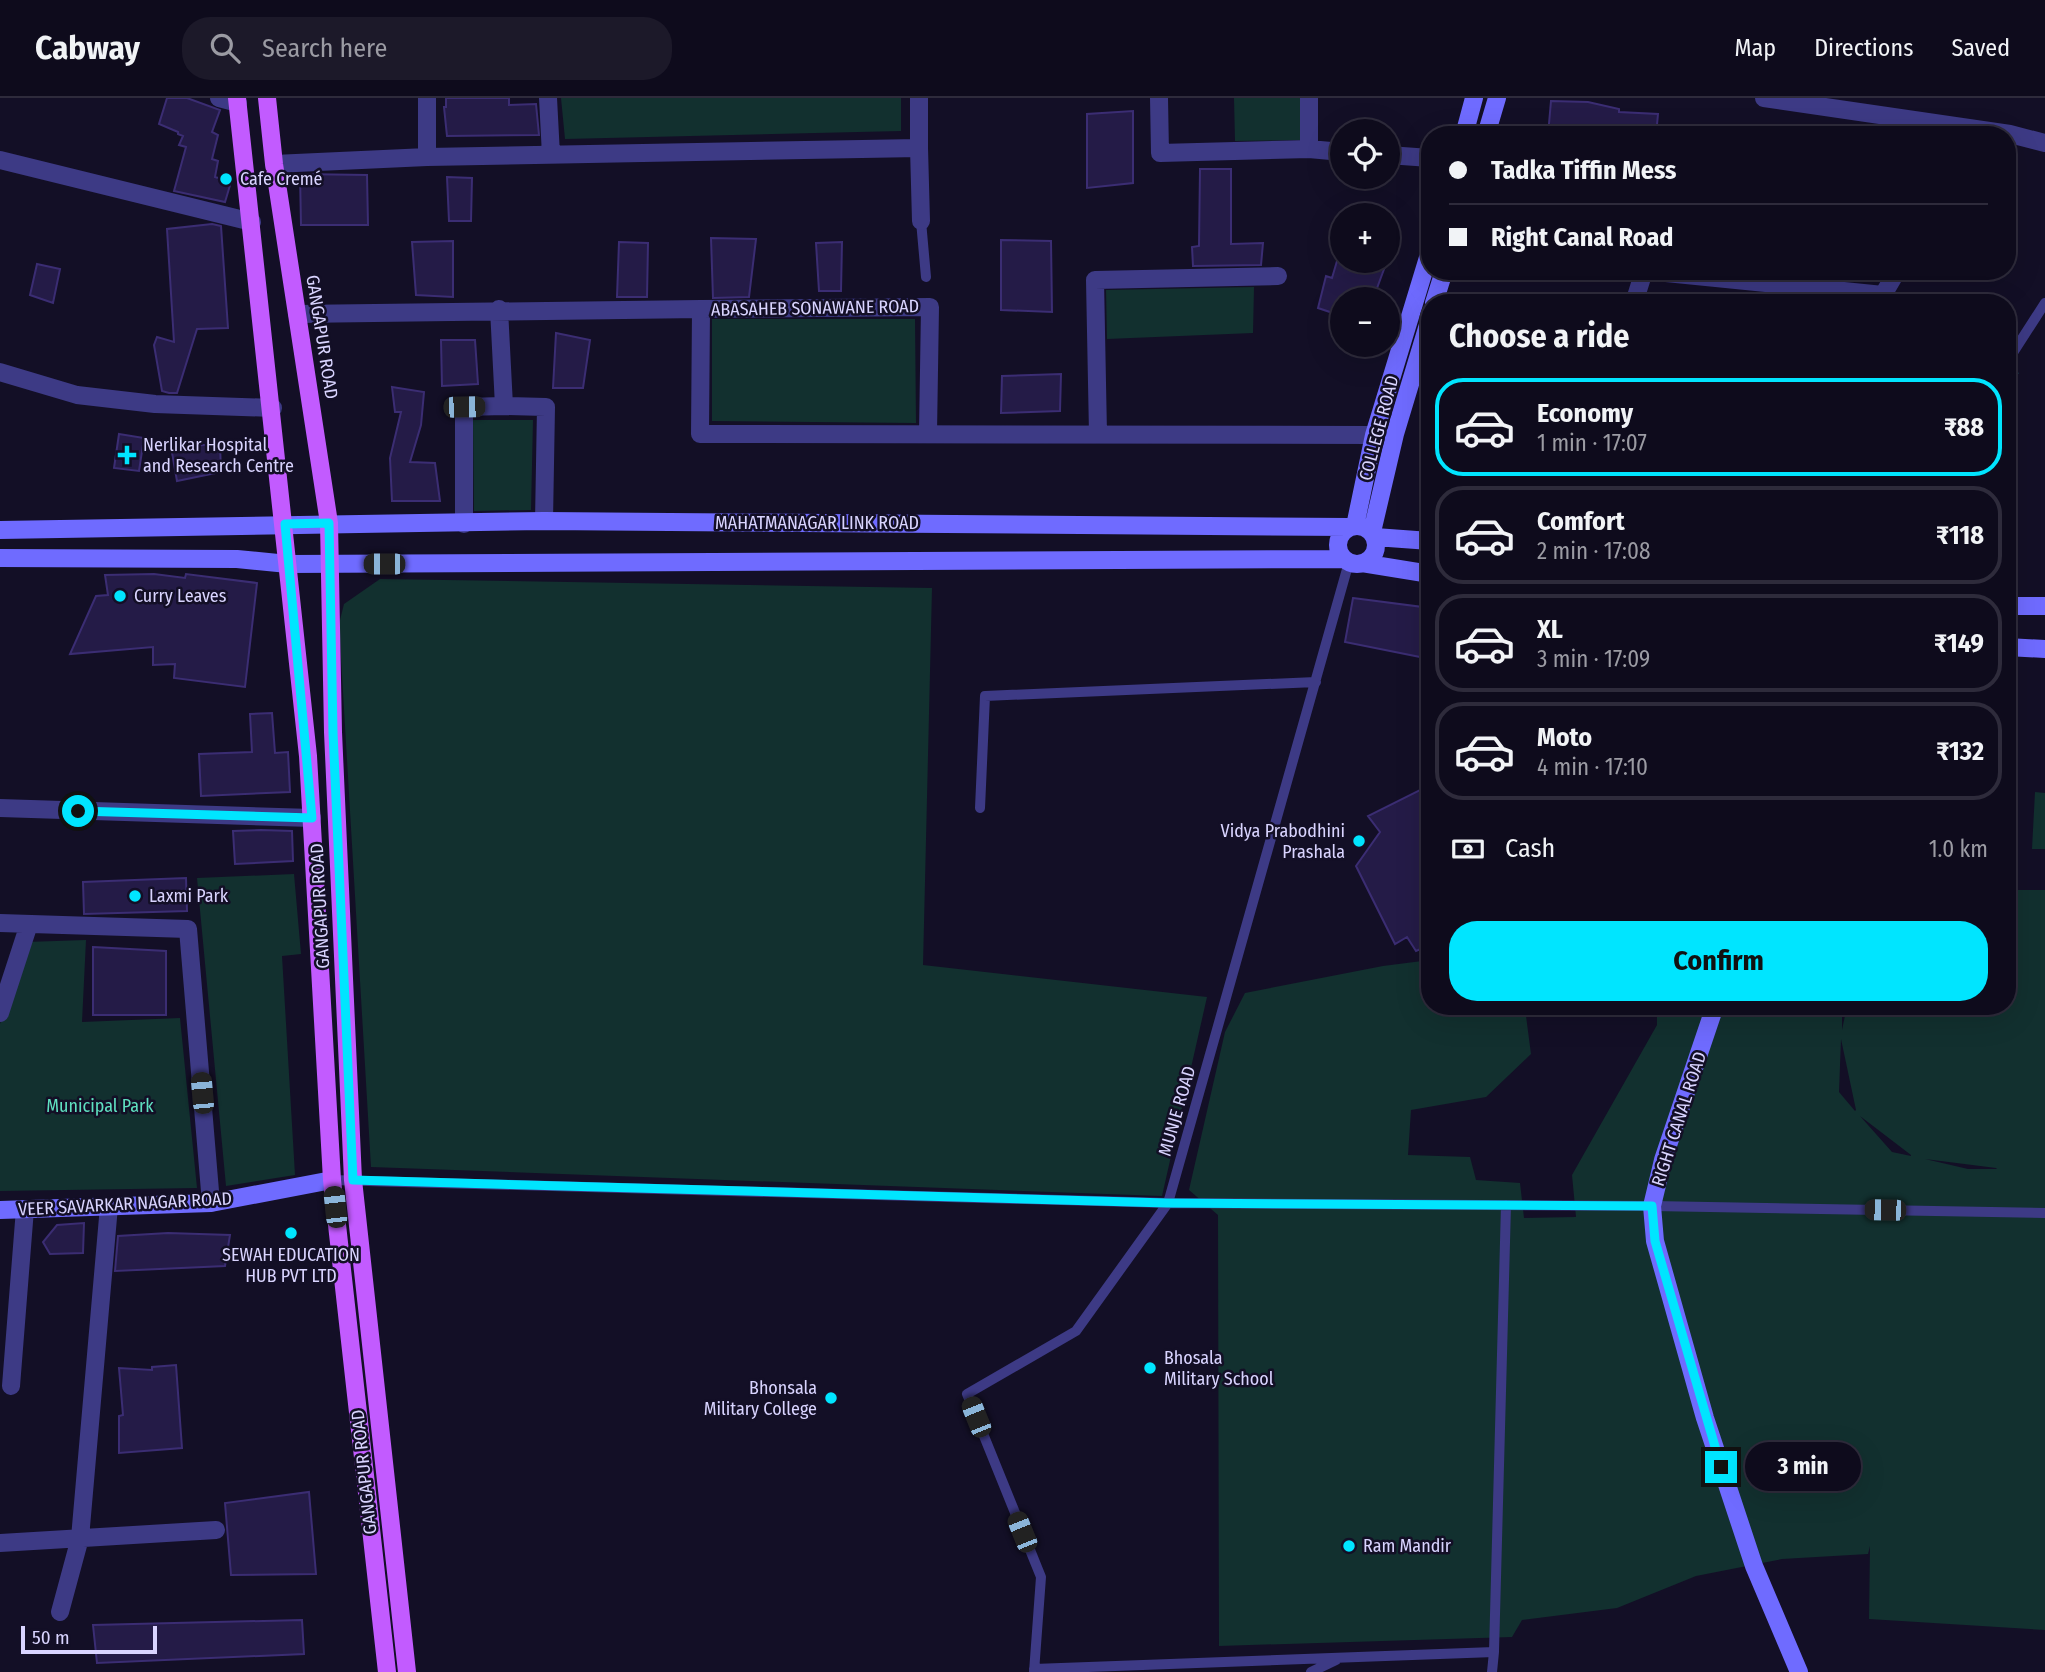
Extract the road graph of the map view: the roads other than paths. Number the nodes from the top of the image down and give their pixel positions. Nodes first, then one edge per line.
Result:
1 (219, 98) edge
2 (267, 98) edge
3 (427, 98) edge
4 (548, 98) edge
5 (919, 98) edge
6 (1159, 98) edge
7 (1309, 98) edge
8 (1474, 98) edge
9 (1497, 98) edge
10 (1765, 98) edge
11 (238, 101) edge
12 (1466, 126) edge
13 (1489, 126) edge
14 (1956, 126) edge
15 (2016, 136) edge
16 (2045, 144) edge
17 (919, 148) junction
18 (1309, 149) junction
19 (1330, 151) edge
20 (551, 155) junction
21 (1400, 156) edge
22 (1421, 157) edge
23 (427, 158) junction
24 (0, 160) edge
25 (274, 164) junction
26 (922, 221) joint
27 (252, 222) junction
28 (1278, 276) dead end
29 (926, 277) dead end
30 (1421, 280) edge
31 (1721, 280) edge
32 (1839, 294) edge
33 (2045, 303) edge
34 (499, 309) junction
35 (701, 309) junction
36 (297, 314) junction
37 (1421, 348) edge
38 (2016, 348) edge
39 (0, 372) edge
40 (504, 406) junction
41 (273, 408) junction
42 (928, 433) junction
43 (1098, 434) junction
44 (1374, 435) junction
45 (544, 521) junction
46 (329, 523) junction
47 (285, 524) junction
48 (464, 524) junction
49 (0, 530) edge
50 (1363, 531) junction
51 (1421, 540) edge
52 (0, 558) edge
53 (1352, 561) junction
54 (288, 564) junction
55 (329, 564) junction
56 (1421, 572) edge
57 (2016, 606) edge
58 (2045, 606) edge
59 (2016, 648) edge
60 (2045, 649) edge
61 (1316, 682) junction
62 (0, 808) edge
63 (980, 808) dead end
64 (312, 818) junction
65 (0, 923) edge
66 (29, 924) junction
67 (0, 1013) edge
68 (1712, 1015) edge
69 (332, 1180) junction
70 (353, 1180) junction
71 (211, 1203) junction
72 (1167, 1203) junction
73 (1506, 1205) junction
74 (110, 1206) junction
75 (1652, 1206) junction
76 (25, 1209) junction
77 (0, 1210) edge
78 (2045, 1213) edge
79 (11, 1387) dead end
80 (216, 1530) dead end
81 (80, 1538) junction
82 (0, 1543) edge
83 (60, 1612) dead end
84 (1494, 1652) junction
85 (1340, 1658) junction
86 (1034, 1671) edge
87 (387, 1672) edge
88 (407, 1672) edge
89 (1311, 1672) edge
90 (1492, 1672) edge
91 (1799, 1672) edge

1 - 11 street
2 - 25 main road, GANGAPUR ROAD
3 - 23 street
4 - 20 street
5 - 17 street
6 - 18 street
7 - 18 street
8 - 12 main road
9 - 13 main road
10 - 14 street
11 - 27 main road, GANGAPUR ROAD
15 - 16 street
17 - 20 street
17 - 26 street
18 - 19 street
20 - 23 street
21 - 22 street
23 - 25 street
24 - 27 street
25 - 36 main road, GANGAPUR ROAD
26 - 29 lane
27 - 41 main road, GANGAPUR ROAD
28 - 43 street
30 - 44 main road, COLLEGE ROAD
31 - 32 street
33 - 38 lane
34 - 35 street, ABASAHEB SONAWANE ROAD
34 - 36 street, ABASAHEB SONAWANE ROAD
34 - 40 street
35 - 42 street, ABASAHEB SONAWANE ROAD
35 - 42 street, ABASAHEB SONAWANE ROAD
36 - 46 main road, GANGAPUR ROAD
37 - 50 main road, COLLEGE ROAD
39 - 41 street
40 - 45 street
40 - 48 street
41 - 47 main road, GANGAPUR ROAD
42 - 43 street, ABASAHEB SONAWANE ROAD
43 - 44 street, ABASAHEB SONAWANE ROAD
44 - 50 main road, COLLEGE ROAD
45 - 48 main road, MAHATMANAGAR LINK ROAD
45 - 50 main road, MAHATMANAGAR LINK ROAD
46 - 47 main road, MAHATMANAGAR LINK ROAD
46 - 48 main road, MAHATMANAGAR LINK ROAD
46 - 55 main road, GANGAPUR ROAD
47 - 49 main road, MAHATMANAGAR LINK ROAD
47 - 54 main road, GANGAPUR ROAD
50 - 51 main road, MAHATMANAGAR LINK ROAD
50 - 53 main road
50 - 53 main road
52 - 54 main road
53 - 55 main road
53 - 56 main road
53 - 61 lane, MUNJE ROAD
54 - 55 main road
54 - 64 main road, GANGAPUR ROAD
55 - 70 main road, GANGAPUR ROAD
57 - 58 main road
59 - 60 main road
61 - 63 lane
61 - 72 lane, MUNJE ROAD
62 - 64 street
64 - 69 main road, GANGAPUR ROAD
65 - 66 street
66 - 67 street
66 - 71 street
68 - 75 main road, RIGHT CANAL ROAD
69 - 70 lane
69 - 71 main road, VEER SAVARKAR NAGAR ROAD
69 - 87 main road, GANGAPUR ROAD
70 - 72 lane
70 - 88 main road, GANGAPUR ROAD
71 - 74 main road, VEER SAVARKAR NAGAR ROAD
72 - 73 lane
72 - 86 lane, MUNJE ROAD
73 - 75 lane
73 - 84 lane
74 - 76 main road, VEER SAVARKAR NAGAR ROAD
74 - 81 street
75 - 78 lane
75 - 91 main road, RIGHT CANAL ROAD
76 - 77 main road, VEER SAVARKAR NAGAR ROAD
76 - 79 street
80 - 81 street
81 - 82 street
81 - 83 street
84 - 85 lane
84 - 90 lane
85 - 86 lane
85 - 89 lane

